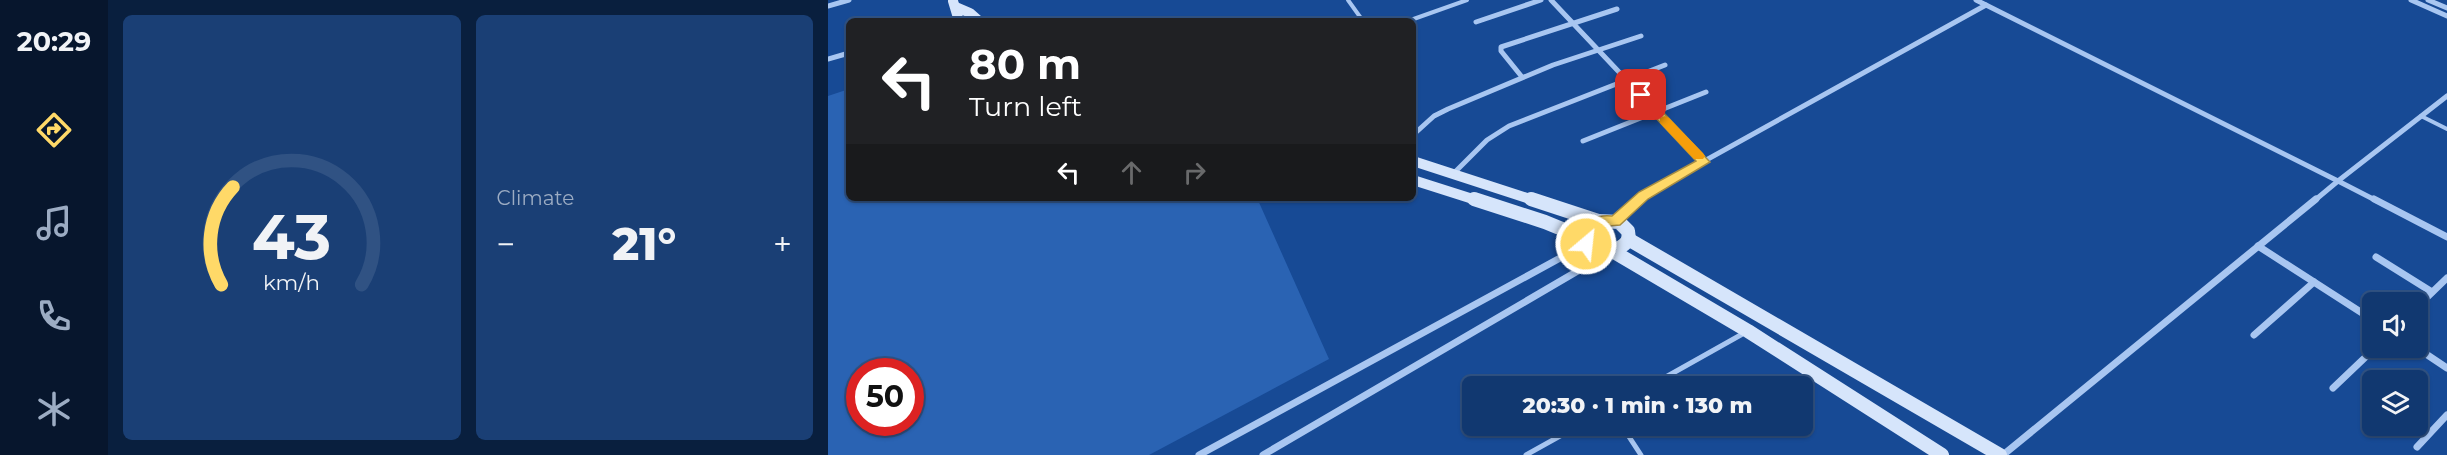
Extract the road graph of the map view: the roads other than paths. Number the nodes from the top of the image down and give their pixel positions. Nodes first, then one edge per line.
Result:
1 (849, 0) edge
2 (1348, 0) edge
3 (1467, 0) edge
4 (1541, 0) edge
5 (1551, 0) edge
6 (1976, 0) edge
7 (2411, 0) edge
8 (2428, 0) edge
9 (828, 6) edge
10 (1986, 6) junction
11 (956, 8) edge
12 (2447, 8) edge
13 (1617, 9) dead end
14 (2447, 16) edge
15 (976, 18) edge
16 (1361, 18) edge
17 (1416, 18) edge
18 (1476, 22) dead end
19 (1572, 23) junction
20 (1641, 36) dead end
21 (1598, 50) junction
22 (846, 54) edge
23 (828, 60) edge
24 (1665, 65) dead end
25 (1522, 77) junction
26 (1626, 79) junction
27 (1706, 92) dead end
28 (2447, 96) edge
29 (1656, 111) junction
30 (2421, 116) junction
31 (2447, 129) edge
32 (1416, 132) edge
33 (1583, 141) dead end
34 (1704, 162) junction
35 (1416, 163) edge
36 (1453, 174) junction
37 (1416, 181) edge
38 (2338, 181) junction
39 (1598, 221) junction
40 (1615, 221) junction
41 (2447, 237) edge
42 (1628, 238) junction
43 (1584, 239) junction
44 (2258, 246) junction
45 (1611, 253) junction
46 (2376, 257) dead end
47 (2447, 279) edge
48 (2314, 282) junction
49 (2432, 292) junction
50 (2428, 296) edge
51 (2362, 313) edge
52 (1748, 331) junction
53 (2254, 335) dead end
54 (2428, 356) edge
55 (2364, 358) edge
56 (2447, 368) edge
57 (1668, 376) edge
58 (2333, 388) dead end
59 (2447, 415) edge
60 (1560, 436) edge
61 (1629, 436) edge
62 (2417, 447) dead end
63 (1199, 455) edge
64 (1263, 455) edge
65 (1526, 455) edge
66 (1641, 455) edge
67 (1942, 455) edge
68 (2002, 455) edge

1 - 9 street
2 - 16 lane
3 - 17 lane
4 - 18 street
5 - 19 street
6 - 10 street
7 - 14 street
8 - 12 street
10 - 34 street
10 - 38 street
11 - 15 main road
13 - 19 street
19 - 21 street
19 - 25 street
20 - 21 street
21 - 25 street
21 - 26 street
22 - 23 street
24 - 26 street
25 - 32 street
26 - 29 street
26 - 36 street
27 - 29 street
28 - 30 street
29 - 33 street
29 - 34 street
30 - 31 lane
30 - 38 street
34 - 40 street
35 - 36 main road
36 - 39 main road
37 - 43 main road
38 - 41 street
38 - 44 street
39 - 40 main road
39 - 43 main road
40 - 42 main road
42 - 45 main road
42 - 68 main road
43 - 45 main road
43 - 63 street
44 - 48 street
44 - 68 street
45 - 52 main road
45 - 64 street
46 - 49 street
47 - 49 street
48 - 51 street
48 - 53 street
49 - 50 street
52 - 57 lane
52 - 67 main road
54 - 56 street
55 - 58 street
59 - 62 street
60 - 65 lane
61 - 66 lane

